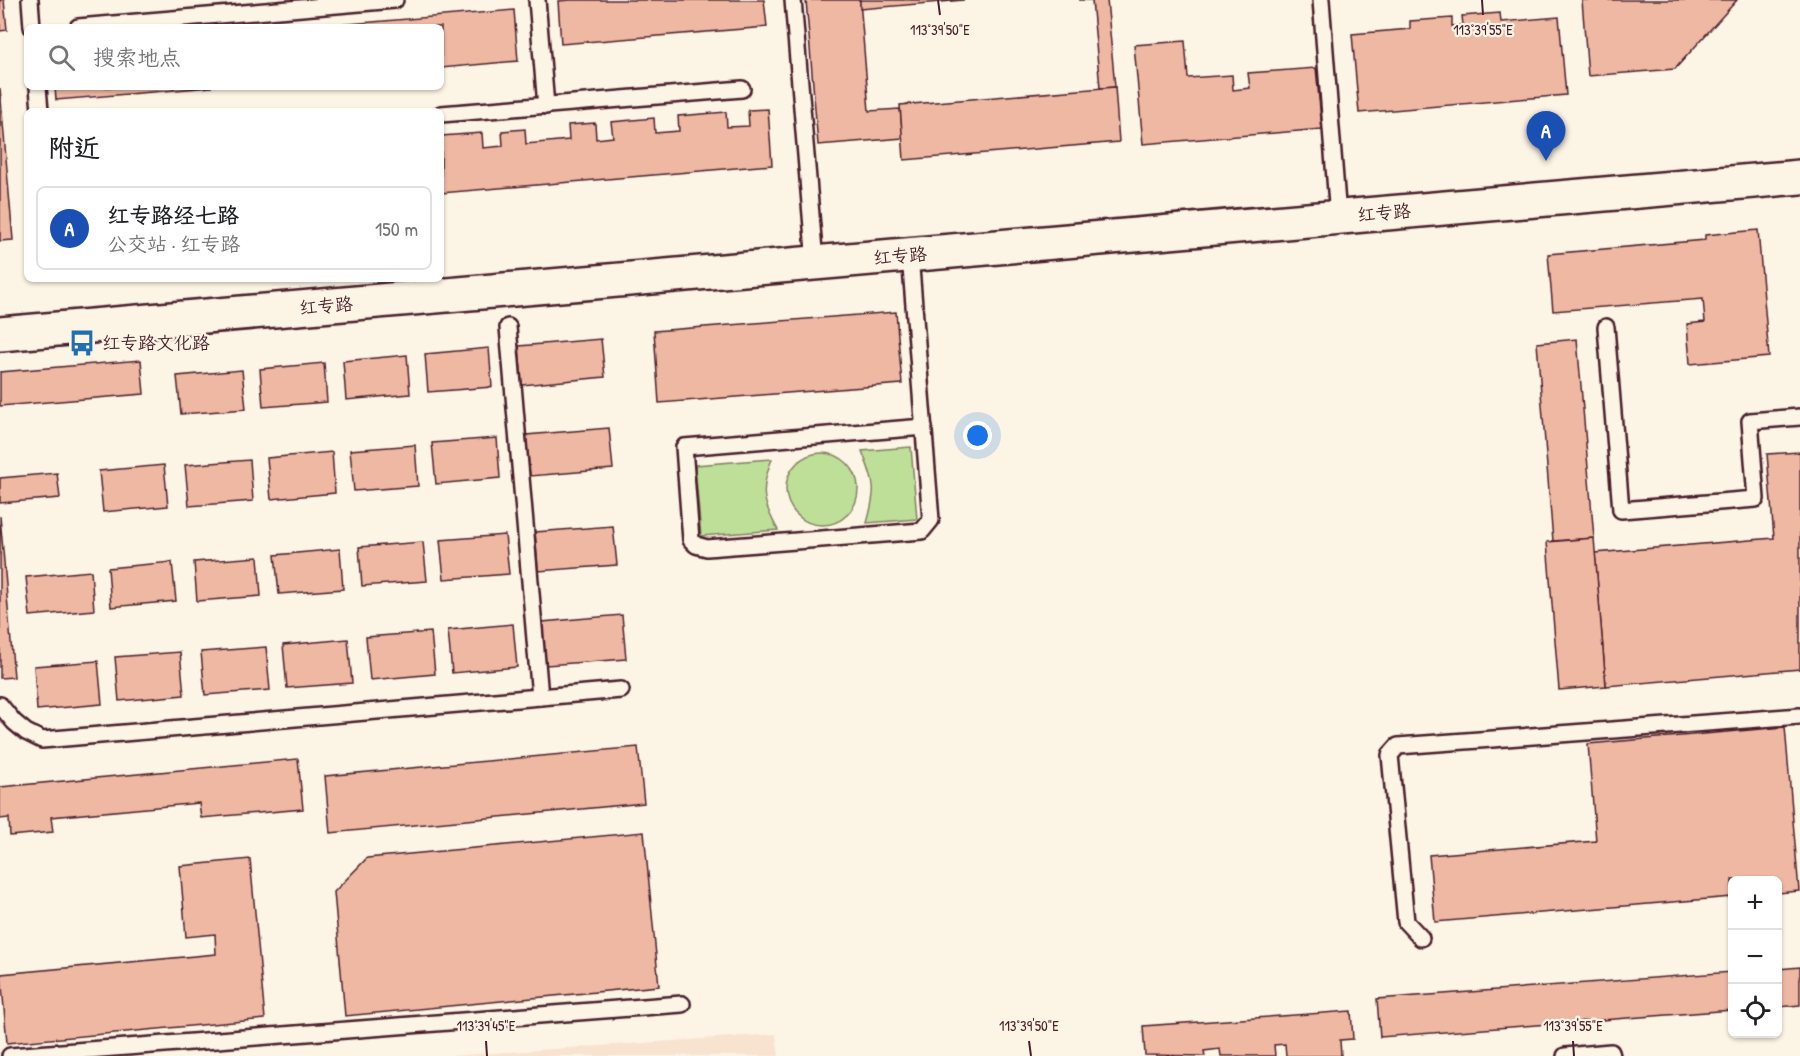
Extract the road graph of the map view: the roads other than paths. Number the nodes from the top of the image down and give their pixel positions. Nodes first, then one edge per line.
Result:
1 (30, 0) edge
2 (394, 0) edge
3 (537, 0) edge
4 (793, 0) edge
5 (1321, 0) edge
6 (32, 24) edge
7 (113, 24) edge
8 (742, 89) dead end
9 (38, 90) edge
10 (546, 105) junction
11 (40, 108) edge
12 (444, 114) edge
13 (1800, 177) edge
14 (1338, 217) junction
15 (910, 255) junction
16 (815, 263) junction
17 (508, 327) dead end
18 (1606, 327) dead end
19 (0, 334) edge
20 (1800, 417) edge
21 (924, 427) junction
22 (621, 690) dead end
23 (540, 698) junction
24 (0, 705) edge
25 (1800, 716) edge
26 (1421, 938) dead end
27 (682, 1004) dead end
28 (10, 1056) edge
29 (1565, 1056) edge
30 (1612, 1056) edge

1 - 6 lane
2 - 7 lane
3 - 10 lane
4 - 16 lane
5 - 14 lane
8 - 10 lane
9 - 11 lane
10 - 12 lane
13 - 14 street, 红专路
14 - 15 street, 红专路
15 - 16 street, 红专路
15 - 21 lane
16 - 19 street, 红专路
17 - 23 lane
18 - 20 lane
21 - 21 lane
22 - 23 lane
23 - 24 lane
25 - 26 lane
27 - 28 lane
29 - 30 lane

